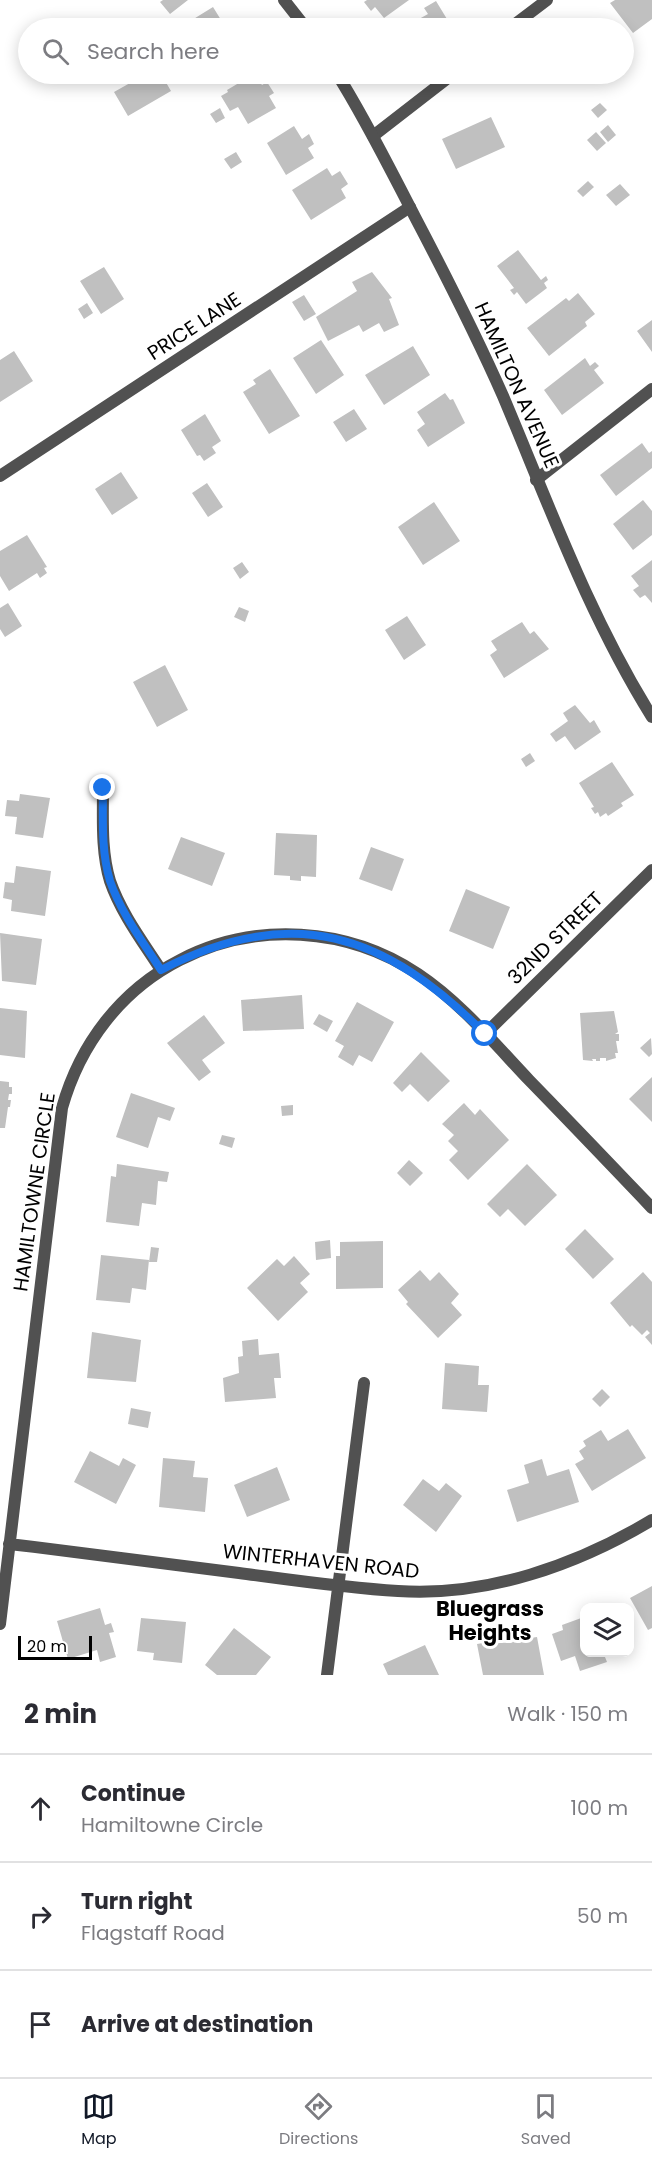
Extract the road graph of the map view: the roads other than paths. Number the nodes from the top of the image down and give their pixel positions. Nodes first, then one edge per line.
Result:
1 (284, 0) edge
2 (547, 0) edge
3 (298, 18) edge
4 (523, 18) edge
5 (343, 84) edge
6 (440, 84) edge
7 (374, 136) junction
8 (410, 207) junction
9 (652, 389) edge
10 (0, 476) edge
11 (536, 480) junction
12 (652, 717) edge
13 (103, 788) dead end
14 (652, 870) edge
15 (161, 970) junction
16 (485, 1034) junction
17 (652, 1208) edge
18 (364, 1383) dead end
19 (652, 1520) edge
20 (9, 1544) junction
21 (339, 1586) junction
22 (0, 1623) edge
23 (327, 1675) edge

1 - 3 street
2 - 4 street
5 - 7 street, HAMILTON AVENUE
6 - 7 street
7 - 8 street, HAMILTON AVENUE
8 - 10 street, PRICE LANE
8 - 11 street, HAMILTON AVENUE
9 - 11 street
11 - 12 street, HAMILTON AVENUE
13 - 15 street
14 - 16 street, 32ND STREET
15 - 16 street, HAMILTOWNE CIRCLE
15 - 20 street, HAMILTOWNE CIRCLE
16 - 17 street, HAMILTOWNE CIRCLE
18 - 21 street
19 - 21 street, WINTERHAVEN ROAD
20 - 21 street, WINTERHAVEN ROAD
20 - 22 street, HAMILTOWNE CIRCLE
21 - 23 street

